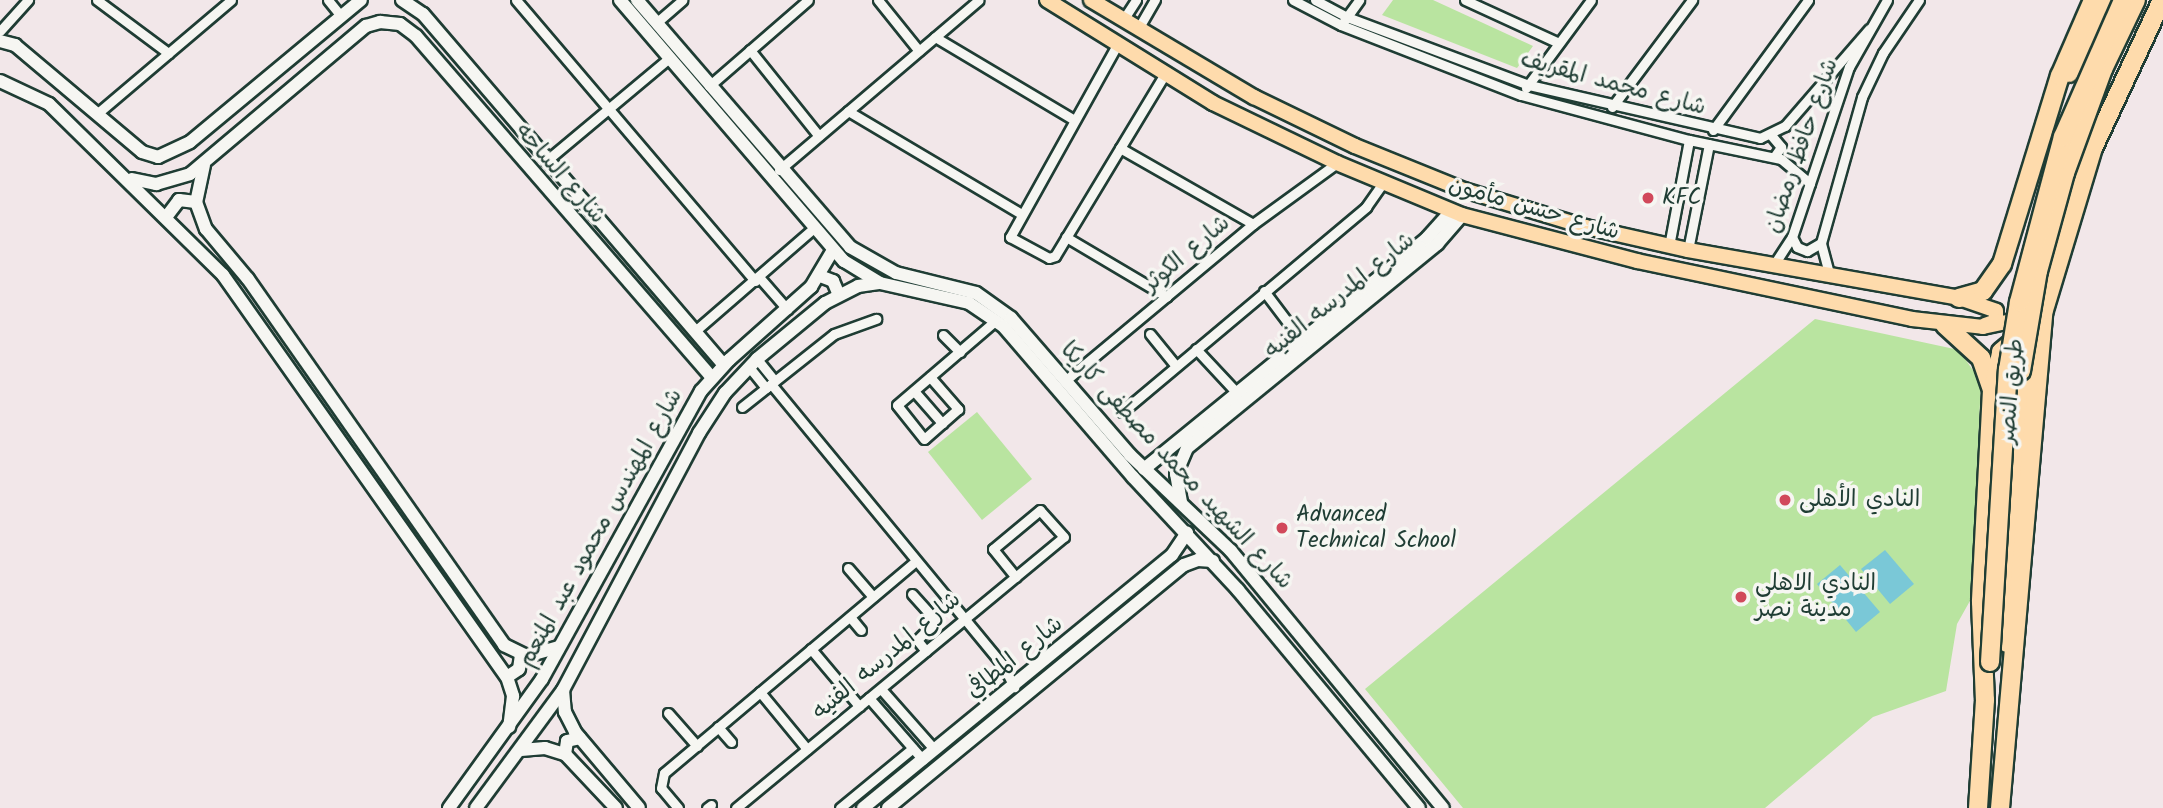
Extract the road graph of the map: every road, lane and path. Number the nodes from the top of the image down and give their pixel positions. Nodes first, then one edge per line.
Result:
1 (28, 0) edge
2 (97, 0) edge
3 (231, 0) edge
4 (328, 0) edge
5 (361, 0) edge
6 (402, 0) edge
7 (516, 0) edge
8 (620, 0) edge
9 (636, 0) edge
10 (682, 0) edge
11 (878, 0) edge
12 (979, 0) edge
13 (1047, 0) edge
14 (1091, 0) edge
15 (1136, 0) edge
16 (1155, 0) edge
17 (1293, 0) edge
18 (1315, 0) edge
19 (1359, 0) edge
20 (1591, 0) edge
21 (1692, 0) edge
22 (1808, 0) edge
23 (1887, 0) edge
24 (1920, 0) edge
25 (2093, 0) edge
26 (2110, 0) edge
27 (2123, 0) edge
28 (2136, 0) edge
29 (2150, 0) edge
30 (2162, 0) edge
31 (1471, 1) edge
32 (802, 2) edge
33 (416, 5) edge
34 (340, 15) junction
35 (1123, 20) junction
36 (1344, 21) junction
37 (656, 23) junction
38 (1138, 29) junction
39 (1869, 29) junction
40 (0, 31) edge
41 (935, 37) junction
42 (0, 41) edge
43 (1559, 43) junction
44 (1117, 45) junction
45 (750, 50) junction
46 (919, 51) junction
47 (1177, 52) junction
48 (168, 53) junction
49 (669, 58) junction
50 (1164, 75) junction
51 (2124, 76) junction
52 (0, 81) edge
53 (1225, 81) junction
54 (1529, 85) junction
55 (709, 86) junction
56 (1521, 95) junction
57 (2053, 96) junction
58 (1213, 103) junction
59 (1612, 107) junction
60 (609, 109) junction
61 (848, 111) junction
62 (99, 112) junction
63 (1074, 120) junction
64 (1713, 130) junction
65 (1771, 135) junction
66 (819, 136) junction
67 (1689, 140) junction
68 (1709, 144) junction
69 (1120, 148) junction
70 (1774, 157) junction
71 (546, 161) junction
72 (1337, 163) junction
73 (204, 164) junction
74 (779, 170) junction
75 (127, 177) junction
76 (560, 179) junction
77 (1383, 183) junction
78 (1810, 183) junction
79 (547, 191) junction
80 (575, 195) junction
81 (196, 202) junction
82 (561, 207) junction
83 (1020, 213) junction
84 (1456, 213) junction
85 (167, 216) junction
86 (1253, 224) junction
87 (814, 228) junction
88 (1066, 237) junction
89 (1792, 237) junction
90 (1821, 243) junction
91 (1669, 246) junction
92 (833, 250) junction
93 (1688, 250) junction
94 (2005, 258) junction
95 (1772, 267) junction
96 (2054, 272) junction
97 (820, 276) junction
98 (1830, 276) junction
99 (757, 279) junction
100 (880, 283) junction
101 (1264, 291) junction
102 (839, 295) junction
103 (1167, 297) junction
104 (1959, 298) junction
105 (2046, 304) junction
106 (786, 309) junction
107 (876, 319) dead end
108 (996, 320) junction
109 (1945, 325) junction
110 (1973, 327) junction
111 (695, 331) junction
112 (1150, 334) dead end
113 (943, 335) dead end
114 (1301, 340) junction
115 (2040, 342) junction
116 (1196, 349) junction
117 (960, 352) junction
118 (714, 353) junction
119 (753, 363) junction
120 (724, 365) junction
121 (701, 366) junction
122 (1176, 366) junction
123 (930, 377) junction
124 (712, 378) junction
125 (1066, 380) junction
126 (771, 384) junction
127 (1992, 390) junction
128 (914, 391) junction
129 (1237, 393) junction
130 (742, 407) dead end
131 (1122, 412) dead end
132 (942, 423) junction
133 (1164, 452) junction
134 (1178, 466) junction
135 (1144, 469) junction
136 (1181, 502) junction
137 (1187, 533) junction
138 (1166, 560) junction
139 (916, 561) junction
140 (1213, 561) junction
141 (848, 568) dead end
142 (1177, 571) junction
143 (1016, 577) junction
144 (912, 594) dead end
145 (873, 597) junction
146 (850, 617) junction
147 (964, 620) junction
148 (861, 630) dead end
149 (559, 647) junction
150 (811, 649) junction
151 (926, 651) junction
152 (521, 655) junction
153 (1998, 663) junction
154 (507, 677) junction
155 (1019, 683) junction
156 (881, 689) junction
157 (563, 690) junction
158 (760, 692) junction
159 (870, 698) junction
160 (1985, 701) junction
161 (859, 706) junction
162 (2006, 710) junction
163 (668, 713) dead end
164 (509, 727) junction
165 (719, 727) junction
166 (580, 738) junction
167 (731, 742) dead end
168 (697, 746) junction
169 (913, 748) junction
170 (521, 750) junction
171 (807, 750) junction
172 (935, 750) junction
173 (565, 754) junction
174 (923, 760) junction
175 (449, 808) edge
176 (476, 808) edge
177 (616, 808) edge
178 (639, 808) edge
179 (678, 808) edge
180 (736, 808) edge
181 (840, 808) edge
182 (863, 808) edge
183 (888, 808) edge
184 (1419, 808) edge
185 (1443, 808) edge
186 (1978, 808) edge
187 (2000, 808) edge

1 - 40 street
2 - 48 street
3 - 48 street
4 - 34 street
5 - 34 street
6 - 33 street, شارع الساحه
7 - 60 street
8 - 49 street, شارع الشهيد محمد مصطفى كاريكا
9 - 37 street, شارع الشهيد محمد مصطفى كاريكا
10 - 37 street
11 - 46 street
12 - 41 street
13 - 44 main road, شارع حسن مأمون
14 - 35 main road, شارع حسن مأمون
15 - 35 street
16 - 38 street
17 - 36 street, شارع محمد المقريف
18 - 36 street, شارع محمد المقريف
19 - 36 street
20 - 43 street
21 - 59 street
22 - 64 street
23 - 39 street, شارع حافظ رمضان
24 - 90 street, شارع حافظ رمضان
25 - 57 highway
26 - 57 highway
27 - 153 highway, bridge
28 - 153 highway, bridge
29 - 51 highway
30 - 51 highway, طريق النصر
31 - 43 street
32 - 45 street
33 - 71 street, شارع الساحه
34 - 62 street
35 - 38 main road, شارع حسن مأمون
36 - 54 street, شارع محمد المقريف
36 - 56 street, شارع محمد المقريف
37 - 55 street, شارع الشهيد محمد مصطفى كاريكا
38 - 47 main road, شارع حسن مأمون
39 - 65 street
39 - 78 street, شارع حافظ رمضان
41 - 46 street
41 - 63 street
42 - 62 street
43 - 54 street
44 - 50 main road, شارع حسن مأمون
44 - 63 street
45 - 55 street
45 - 66 street
46 - 61 street
47 - 50 main road
47 - 53 main road, شارع حسن مأمون
48 - 62 street
49 - 60 street
49 - 87 street, شارع الشهيد محمد مصطفى كاريكا
50 - 58 main road, شارع حسن مأمون
50 - 69 street
51 - 96 highway, طريق النصر
52 - 75 street
53 - 58 main road
53 - 91 main road, شارع حسن مأمون
54 - 56 street
54 - 59 street, شارع محمد المقريف
55 - 74 street, شارع الشهيد محمد مصطفى كاريكا
56 - 67 street, شارع محمد المقريف
57 - 94 highway
58 - 72 main road, شارع حسن مأمون
59 - 64 street, شارع محمد المقريف
60 - 71 street
60 - 99 street
61 - 66 street
61 - 83 street
63 - 83 street
64 - 65 street, شارع محمد المقريف
65 - 70 street
66 - 74 street
67 - 68 street, شارع محمد المقريف
67 - 91 street
68 - 70 street, شارع محمد المقريف
68 - 93 street
69 - 86 street
69 - 88 street
70 - 78 street, شارع محمد المقريف
71 - 76 street, شارع الساحه
72 - 77 main road, شارع حسن مأمون
72 - 86 street, شارع الكوثر
73 - 75 street
73 - 79 street, شارع الساحه
73 - 81 street
74 - 125 street, شارع الشهيد محمد مصطفى كاريكا
75 - 85 street
76 - 79 street
76 - 80 street, شارع الساحه
77 - 84 main road, شارع حسن مأمون
77 - 101 street
78 - 89 street, شارع حافظ رمضان
79 - 82 street, شارع الساحه
80 - 82 street
80 - 111 street, شارع الساحه
81 - 85 street
81 - 152 street
82 - 121 street, شارع الساحه
83 - 88 street
84 - 109 main road, شارع حسن مأمون
84 - 114 street, شارع المدرسه الفنيه
84 - 134 street, شارع المدرسه الفنيه
85 - 154 street
86 - 103 street, شارع الكوثر
87 - 92 street, شارع الشهيد محمد مصطفى كاريكا
87 - 99 street
88 - 103 street
89 - 90 street
89 - 95 street, شارع حافظ رمضان
90 - 98 street
91 - 93 main road, شارع حسن مأمون
92 - 97 street, شارع المهندس محمود عبد المنعم
92 - 100 street, شارع الشهيد محمد مصطفى كاريكا
93 - 95 main road, شارع حسن مأمون
94 - 96 highway
94 - 104 highway
95 - 98 main road, شارع حسن مأمون
96 - 105 highway, طريق النصر
97 - 102 street
97 - 106 street, شارع المهندس محمود عبد المنعم
98 - 104 main road, شارع حسن مأمون
99 - 106 street
99 - 111 street
100 - 102 street, شارع المهندس محمود عبد المنعم
100 - 108 street, شارع الشهيد محمد مصطفى كاريكا
101 - 114 street
101 - 116 street
102 - 119 street, شارع المهندس محمود عبد المنعم
103 - 125 street, شارع الكوثر
104 - 110 main road, شارع حسن مأمون
105 - 110 main road, شارع حسن مأمون
105 - 115 highway, طريق النصر
106 - 120 street, شارع المهندس محمود عبد المنعم
107 - 126 street
108 - 117 street
108 - 137 street, شارع الشهيد محمد مصطفى كاريكا
109 - 110 main road, شارع حسن مأمون
109 - 127 highway, طريق النصر
111 - 118 street, شارع الساحه
112 - 122 street
113 - 117 street
114 - 129 street, شارع المدرسه الفنيه
115 - 127 highway
115 - 162 highway, طريق النصر
116 - 122 street
116 - 129 street
117 - 123 street
118 - 120 street, شارع الساحه
118 - 121 street
119 - 126 street
119 - 157 street, شارع المهندس محمود عبد المنعم
120 - 124 street, شارع المهندس محمود عبد المنعم
121 - 124 street, شارع الساحه
122 - 131 street
123 - 128 street
123 - 132 street
124 - 149 street, شارع المهندس محمود عبد المنعم
125 - 135 street, شارع الشهيد محمد مصطفى كاريكا
126 - 130 street
126 - 139 street
127 - 160 highway, طريق النصر
128 - 132 street
128 - 132 street
129 - 133 street, شارع المدرسه الفنيه
133 - 134 street
133 - 135 street, شارع المدرسه الفنيه
134 - 136 street
135 - 136 street, شارع الشهيد محمد مصطفى كاريكا
136 - 185 street, شارع الشهيد محمد مصطفى كاريكا
137 - 138 street, شارع المطافي
137 - 140 street, شارع الشهيد محمد مصطفى كاريكا
138 - 142 street
138 - 155 street, شارع المطافي
139 - 145 street
139 - 147 street
140 - 142 street, شارع المطافي
140 - 184 street, شارع الشهيد محمد مصطفى كاريكا
141 - 145 street
142 - 183 street, شارع المطافي
143 - 143 street, شارع المدرسه الفنيه
143 - 147 street, شارع المدرسه الفنيه
144 - 151 street
145 - 146 street
146 - 148 street
146 - 150 street
147 - 151 street, شارع المدرسه الفنيه
147 - 155 street
149 - 152 street
149 - 164 street, شارع المهندس محمود عبد المنعم
150 - 158 street
150 - 161 street
151 - 156 street, شارع المدرسه الفنيه
152 - 154 street
153 - 160 highway
153 - 162 highway
154 - 164 street
155 - 172 street, شارع المطافي
156 - 159 street, شارع المدرسه الفنيه
156 - 172 street
157 - 166 street
157 - 170 street, شارع المهندس محمود عبد المنعم
158 - 165 street
158 - 171 street
159 - 161 street, شارع المدرسه الفنيه
159 - 169 street
160 - 186 highway, طريق النصر
161 - 171 street, شارع المدرسه الفنيه
162 - 187 highway, طريق النصر
163 - 168 street
164 - 175 street, شارع المهندس محمود عبد المنعم
165 - 167 street
165 - 168 street
166 - 173 street
166 - 178 street
168 - 179 street
169 - 174 street
169 - 181 street
170 - 173 street
170 - 176 street, شارع المهندس محمود عبد المنعم
171 - 180 street, شارع المدرسه الفنيه
172 - 174 street, شارع المطافي
173 - 177 street
174 - 182 street, شارع المطافي

